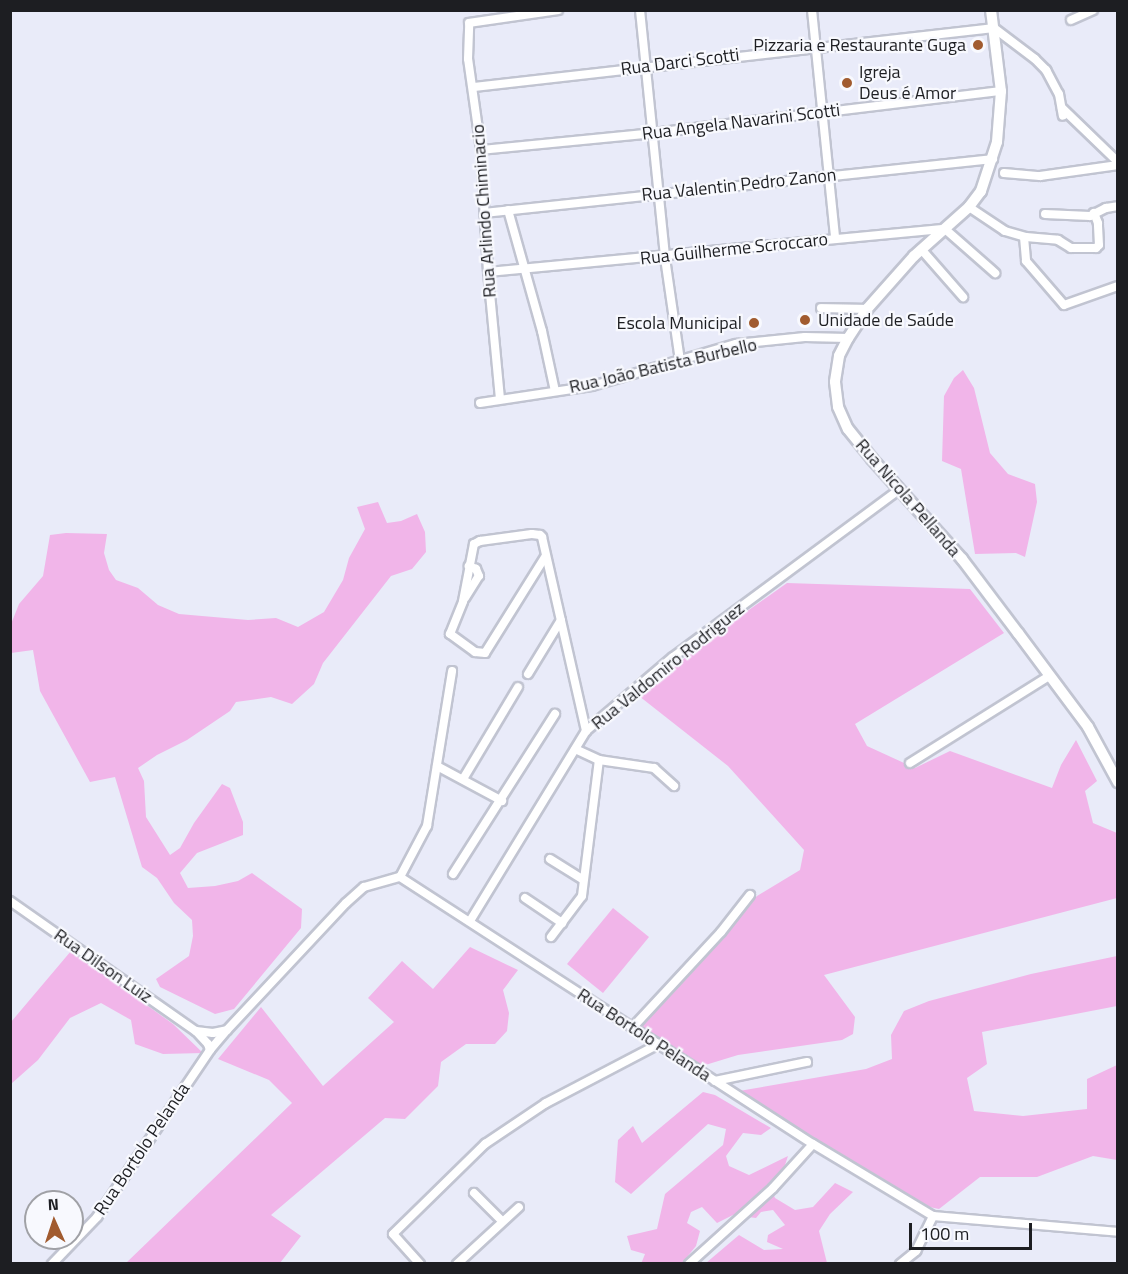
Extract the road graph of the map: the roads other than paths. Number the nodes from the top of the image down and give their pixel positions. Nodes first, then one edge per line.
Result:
1 (558, 10) edge
2 (640, 10) edge
3 (812, 10) edge
4 (991, 10) edge
5 (1092, 10) edge
6 (1071, 20) dead end
7 (994, 28) junction
8 (816, 47) junction
9 (646, 66) junction
10 (474, 87) junction
11 (1001, 91) junction
12 (822, 112) junction
13 (653, 133) junction
14 (481, 150) junction
15 (993, 159) junction
16 (1118, 163) edge
17 (1004, 173) dead end
18 (828, 175) junction
19 (659, 194) junction
20 (1118, 206) edge
21 (969, 207) junction
22 (508, 210) junction
23 (484, 213) junction
24 (1094, 213) junction
25 (1045, 214) dead end
26 (945, 229) junction
27 (1024, 237) junction
28 (835, 238) junction
29 (921, 249) junction
30 (665, 258) junction
31 (523, 269) junction
32 (488, 272) junction
33 (995, 273) dead end
34 (1118, 286) edge
35 (963, 297) dead end
36 (821, 308) dead end
37 (867, 309) junction
38 (848, 338) junction
39 (680, 361) junction
40 (555, 391) junction
41 (500, 399) junction
42 (480, 403) dead end
43 (900, 489) junction
44 (545, 556) junction
45 (561, 620) junction
46 (452, 672) dead end
47 (528, 674) dead end
48 (1048, 676) junction
49 (518, 687) dead end
50 (555, 714) dead end
51 (586, 731) junction
52 (575, 749) junction
53 (599, 760) junction
54 (910, 763) dead end
55 (437, 766) junction
56 (463, 779) junction
57 (1118, 782) edge
58 (674, 786) dead end
59 (502, 801) junction
60 (550, 858) dead end
61 (453, 874) dead end
62 (400, 877) junction
63 (584, 880) junction
64 (750, 895) dead end
65 (525, 898) dead end
66 (10, 901) edge
67 (470, 921) junction
68 (562, 923) junction
69 (551, 937) dead end
70 (633, 1027) junction
71 (227, 1030) junction
72 (196, 1031) junction
73 (659, 1044) junction
74 (210, 1050) junction
75 (807, 1062) dead end
76 (715, 1081) junction
77 (813, 1144) junction
78 (474, 1193) dead end
79 (519, 1207) dead end
80 (933, 1216) junction
81 (502, 1221) junction
82 (1118, 1232) edge
83 (52, 1263) edge
84 (420, 1263) edge
85 (457, 1263) edge
86 (689, 1263) edge
87 (900, 1263) edge

1 - 10 street, Rua Arlindo Chiminacio
2 - 9 street
3 - 8 street
4 - 7 main road, Rua Nicola Pellanda
5 - 6 street
7 - 8 street, Rua Darci Scotti
7 - 11 main road, Rua Nicola Pellanda
7 - 16 street
8 - 9 street, Rua Darci Scotti
8 - 12 street
9 - 10 street, Rua Darci Scotti
9 - 13 street
10 - 14 street, Rua Arlindo Chiminacio
11 - 12 street, Rua Angela Navarini Scotti
11 - 15 main road, Rua Nicola Pellanda
12 - 13 street, Rua Angela Navarini Scotti
12 - 18 street
13 - 14 street, Rua Angela Navarini Scotti
13 - 19 street
14 - 23 street, Rua Arlindo Chiminacio
15 - 18 street, Rua Valentin Pedro Zanon
15 - 21 main road, Rua Nicola Pellanda
16 - 17 street
18 - 19 street, Rua Valentin Pedro Zanon
18 - 28 street
19 - 22 street, Rua Valentin Pedro Zanon
19 - 30 street
20 - 24 street
21 - 26 main road, Rua Nicola Pellanda
21 - 27 street
22 - 23 street, Rua Valentin Pedro Zanon
22 - 31 street
23 - 32 street, Rua Arlindo Chiminacio
24 - 25 street
24 - 27 street
26 - 28 street, Rua Guilherme Scroccaro
26 - 29 main road, Rua Nicola Pellanda
26 - 33 street
27 - 34 street
28 - 30 street, Rua Guilherme Scroccaro
29 - 35 street
29 - 37 main road, Rua Nicola Pellanda
30 - 31 street, Rua Guilherme Scroccaro
30 - 39 street
31 - 32 street, Rua Guilherme Scroccaro
31 - 40 street
32 - 41 street, Rua Arlindo Chiminacio
36 - 37 street
37 - 38 main road, Rua Nicola Pellanda
38 - 39 street, Rua João Batista Burbello
38 - 43 main road, Rua Nicola Pellanda
39 - 40 street, Rua João Batista Burbello
40 - 41 street, Rua João Batista Burbello
41 - 42 street, Rua João Batista Burbello
43 - 48 main road, Rua Nicola Pellanda
43 - 51 street, Rua Valdomiro Rodriguez
44 - 44 street
44 - 45 street
45 - 47 street
45 - 51 street
46 - 55 street
48 - 54 street
48 - 57 main road, Rua Nicola Pellanda
49 - 56 street
50 - 59 street
51 - 52 street, Rua Valdomiro Rodriguez
52 - 53 street
52 - 67 street, Rua Valdomiro Rodriguez
53 - 58 street
53 - 63 street
55 - 56 street
55 - 62 street
56 - 59 street
59 - 61 street
60 - 63 street
62 - 67 street, Rua Bortolo Pelanda
62 - 71 street, Rua Bortolo Pelanda
63 - 68 street
64 - 70 street
65 - 68 street
66 - 72 street, Rua Dilson Luiz
67 - 70 street, Rua Bortolo Pelanda
68 - 69 street
70 - 73 street, Rua Bortolo Pelanda
71 - 72 street
71 - 74 street, Rua Bortolo Pelanda
72 - 74 street, Rua Dilson Luiz
73 - 76 street, Rua Bortolo Pelanda
73 - 84 street
74 - 83 street, Rua Bortolo Pelanda
75 - 76 street
76 - 77 street, Rua Bortolo Pelanda
77 - 80 street, Rua Bortolo Pelanda
77 - 86 street
78 - 81 street
79 - 81 street
80 - 82 street, Rua Bortolo Pelanda
80 - 87 street
81 - 85 street

